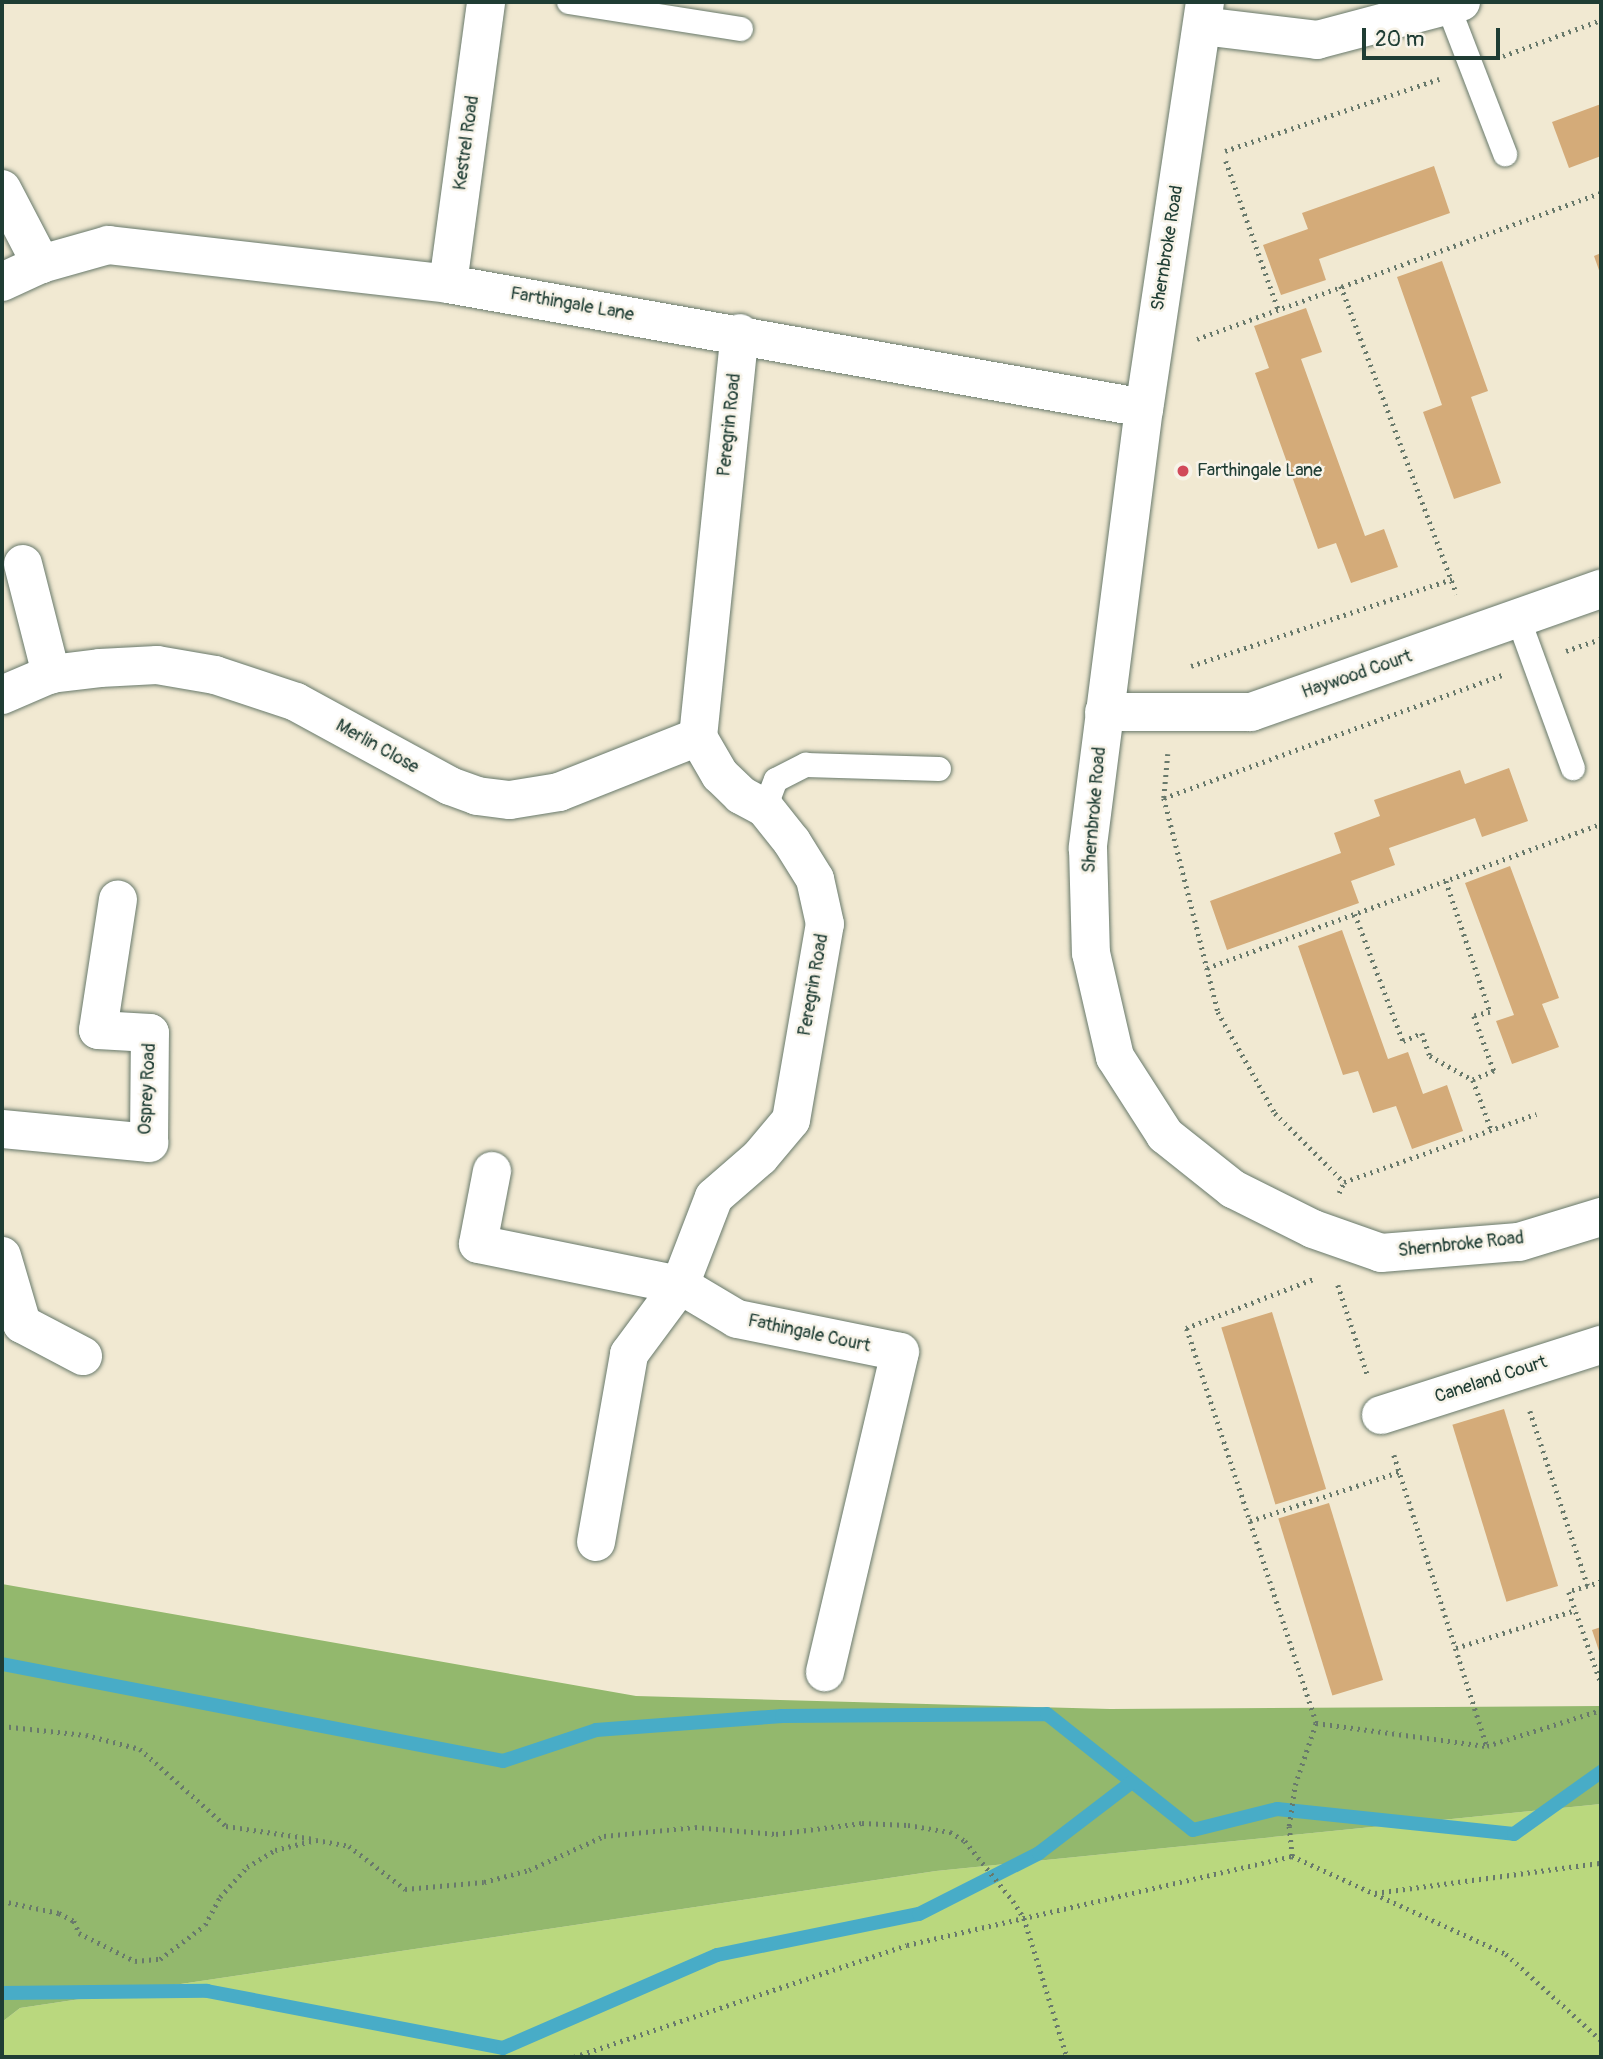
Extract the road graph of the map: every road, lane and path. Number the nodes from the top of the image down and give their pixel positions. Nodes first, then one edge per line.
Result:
1 (486, 2) edge
2 (569, 2) edge
3 (1454, 4) edge
4 (1204, 14) edge
5 (1601, 20) edge
6 (741, 29) dead end
7 (1471, 68) junction
8 (1223, 152) junction
9 (1504, 154) dead end
10 (1181, 167) junction
11 (2, 189) edge
12 (1601, 193) edge
13 (41, 264) junction
14 (2, 282) edge
15 (447, 284) junction
16 (1341, 286) junction
17 (1278, 309) junction
18 (740, 333) junction
19 (1152, 355) junction
20 (1144, 408) junction
21 (23, 564) dead end
22 (1452, 579) junction
23 (1601, 589) edge
24 (1518, 618) junction
25 (1472, 634) junction
26 (1601, 639) edge
27 (1535, 663) junction
28 (51, 674) junction
29 (2, 695) edge
30 (1104, 712) junction
31 (1172, 712) junction
32 (698, 737) junction
33 (1573, 768) dead end
34 (939, 769) dead end
35 (1164, 798) junction
36 (765, 808) junction
37 (1601, 824) edge
38 (1446, 881) junction
39 (118, 900) dead end
40 (1355, 914) junction
41 (1207, 968) junction
42 (1473, 1080) junction
43 (1536, 1114) dead end
44 (2, 1129) edge
45 (1491, 1129) junction
46 (492, 1171) dead end
47 (1344, 1182) junction
48 (1601, 1217) edge
49 (1322, 1232) junction
50 (1381, 1253) junction
51 (2, 1256) edge
52 (1321, 1276) dead end
53 (680, 1284) junction
54 (12, 1333) edge
55 (1601, 1345) edge
56 (83, 1356) dead end
57 (1517, 1372) junction
58 (1381, 1415) junction
59 (1399, 1472) junction
60 (1250, 1521) junction
61 (596, 1542) dead end
62 (1601, 1582) edge
63 (1588, 1586) junction
64 (1576, 1610) junction
65 (1455, 1648) junction
66 (825, 1672) dead end
67 (1601, 1683) edge
68 (1601, 1710) edge
69 (1316, 1723) junction
70 (2, 1726) edge
71 (1487, 1746) junction
72 (349, 1846) junction
73 (1292, 1856) junction
74 (1601, 1863) edge
75 (1374, 1893) junction
76 (2, 1901) edge
77 (1024, 1919) junction
78 (1601, 2039) edge
79 (574, 2057) edge
80 (1067, 2057) edge

1 - 15 street, Kestrel Road
2 - 6 lane
3 - 4 street
3 - 7 lane
4 - 10 street, Shernbroke Road
5 - 7 path
7 - 8 path
7 - 9 lane
8 - 10 path
8 - 17 path
10 - 19 street, Shernbroke Road
11 - 13 street
12 - 16 path
13 - 14 street, Farthingale Lane
13 - 15 street, Farthingale Lane
15 - 18 street, Farthingale Lane
16 - 17 path
16 - 22 path
17 - 19 path
18 - 20 street, Farthingale Lane
18 - 32 street, Peregrin Road
19 - 20 street, Shernbroke Road
20 - 30 street, Shernbroke Road
21 - 28 street
22 - 25 path
22 - 31 path
23 - 24 street, Haywood Court
24 - 25 street, Haywood Court
24 - 27 lane
25 - 31 street, Haywood Court
26 - 27 path
27 - 33 lane
27 - 35 path
28 - 29 street, Merlin Close
28 - 32 street, Merlin Close
30 - 31 street, Haywood Court
30 - 49 street, Shernbroke Road
31 - 35 path
32 - 36 street, Peregrin Road
34 - 36 lane
35 - 41 path
36 - 53 street, Peregrin Road
37 - 38 path
38 - 40 path
38 - 42 path
39 - 44 street, Osprey Road
40 - 41 path
40 - 42 path
41 - 47 path
42 - 45 path
43 - 45 path
45 - 47 path
46 - 53 street, Fathingale Court
47 - 49 path
48 - 50 street, Shernbroke Road
49 - 50 street, Shernbroke Road
50 - 58 path
51 - 54 street
52 - 60 path
53 - 61 street, Peregrin Road
53 - 66 street, Fathingale Court
54 - 56 street
55 - 57 street, Caneland Court
57 - 58 street, Caneland Court
57 - 63 path
58 - 59 path
59 - 60 path
59 - 65 path
60 - 69 path
62 - 63 path
63 - 64 path
64 - 65 path
64 - 67 path
65 - 71 path
68 - 71 path
69 - 71 path
69 - 73 path
70 - 72 path
72 - 76 path
72 - 77 path
73 - 75 path
73 - 77 path
74 - 75 path
75 - 78 path
77 - 79 path
77 - 80 path

